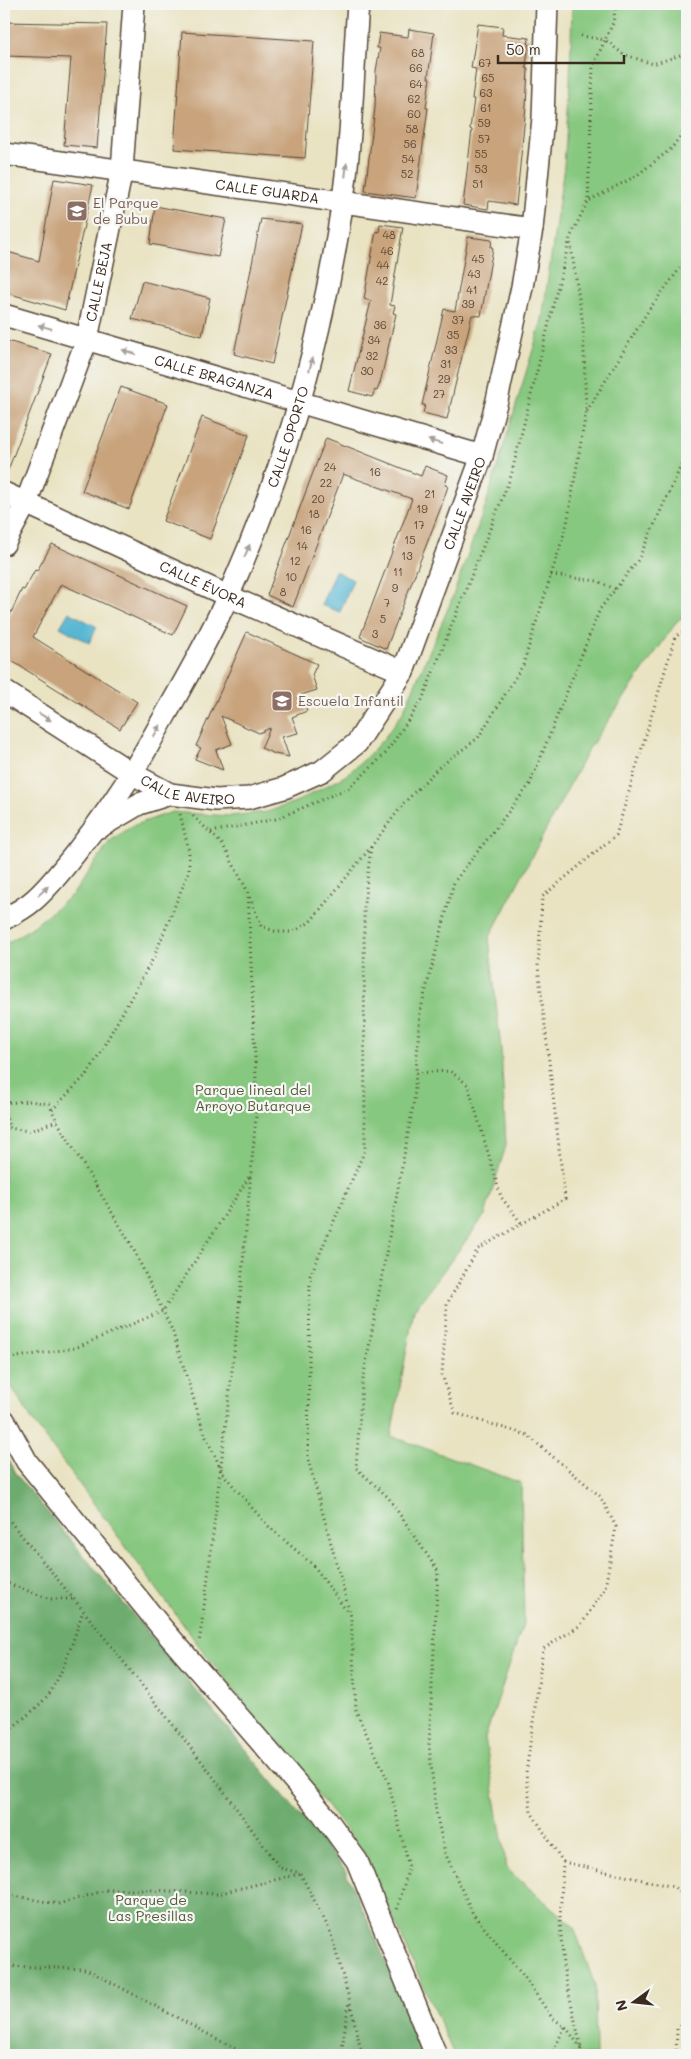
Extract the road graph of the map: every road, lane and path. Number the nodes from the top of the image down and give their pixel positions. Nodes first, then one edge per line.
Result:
1 (134, 4) edge
2 (358, 4) edge
3 (547, 4) edge
4 (616, 4) edge
5 (581, 36) dead end
6 (605, 40) junction
7 (687, 53) edge
8 (687, 127) edge
9 (4, 154) edge
10 (122, 170) junction
11 (588, 200) junction
12 (343, 203) junction
13 (532, 229) junction
14 (687, 259) edge
15 (4, 315) edge
16 (87, 339) junction
17 (300, 404) junction
18 (586, 412) junction
19 (687, 452) edge
20 (482, 456) junction
21 (4, 493) edge
22 (26, 503) junction
23 (4, 544) edge
24 (551, 575) junction
25 (616, 589) junction
26 (228, 596) junction
27 (687, 629) edge
28 (403, 672) junction
29 (4, 691) edge
30 (133, 774) junction
31 (170, 794) junction
32 (94, 830) junction
33 (371, 847) junction
34 (248, 892) junction
35 (4, 919) edge
36 (416, 1073) junction
37 (4, 1103) edge
38 (4, 1109) edge
39 (52, 1110) junction
40 (57, 1121) junction
41 (9, 1128) junction
42 (4, 1130) edge
43 (251, 1174) junction
44 (522, 1224) junction
45 (163, 1312) junction
46 (4, 1359) edge
47 (4, 1420) edge
48 (220, 1466) junction
49 (4, 1514) edge
50 (4, 1582) edge
51 (73, 1598) junction
52 (83, 1610) junction
53 (351, 1616) junction
54 (195, 1666) junction
55 (4, 1729) edge
56 (563, 1862) junction
57 (300, 1874) junction
58 (4, 1894) edge
59 (687, 1898) edge
60 (397, 1913) dead end
61 (4, 1967) edge
62 (349, 1998) junction
63 (687, 2021) edge
64 (565, 2026) junction
65 (580, 2048) junction
66 (247, 2055) edge
67 (341, 2055) edge
68 (362, 2055) edge
69 (436, 2055) edge
70 (551, 2055) edge
71 (580, 2055) edge
72 (676, 2055) edge

1 - 10 street, CALLE BEJA
12 -> 2 street, CALLE OPORTO
3 - 13 street, CALLE AVEIRO
4 - 6 path
5 - 6 path
6 - 7 path
6 - 11 path
8 - 11 path
9 - 10 street, CALLE GUARDA
10 - 12 street, CALLE GUARDA
10 - 16 street, CALLE BEJA
11 - 18 path
12 - 13 street, CALLE GUARDA
17 -> 12 street, CALLE OPORTO
13 - 20 street, CALLE AVEIRO
14 - 18 path
16 -> 15 street, CALLE BRAGANZA
17 -> 16 street, CALLE BRAGANZA
16 - 22 street, CALLE BEJA
20 -> 17 street, CALLE BRAGANZA
26 -> 17 street, CALLE OPORTO
18 - 24 path
19 - 25 path
20 - 28 street, CALLE AVEIRO
21 - 22 street, CALLE ÉVORA
22 - 23 street, CALLE BEJA
22 - 26 street, CALLE ÉVORA
24 - 25 path
24 - 33 path
25 - 36 path
26 - 28 street, CALLE ÉVORA
30 -> 26 street, CALLE OPORTO
27 - 44 path
28 - 31 street, CALLE AVEIRO
29 -> 30 street, CALLE AVEIRO
30 - 31 street, CALLE AVEIRO
30 - 32 street, CALLE OPORTO
31 - 32 street, CALLE OPORTO
31 - 34 path
31 - 39 path
35 -> 32 street, CALLE OPORTO
33 - 34 path
33 - 53 path
34 - 43 path
36 - 44 path
36 - 64 path
37 - 39 path
38 - 41 path
39 - 40 path
40 - 41 path
40 - 45 path
41 - 42 path
43 - 45 path
43 - 48 path
44 - 56 path
45 - 46 path
45 - 48 path
47 - 54 street
48 - 53 path
48 - 54 path
49 - 51 path
50 - 51 path
51 - 52 path
52 - 55 path
52 - 57 path
53 - 60 path
54 - 69 street
56 - 59 path
56 - 65 path
57 - 58 path
57 - 62 path
61 - 66 path
62 - 67 path
62 - 68 path
63 - 72 path
64 - 65 path
64 - 70 path
65 - 71 path

